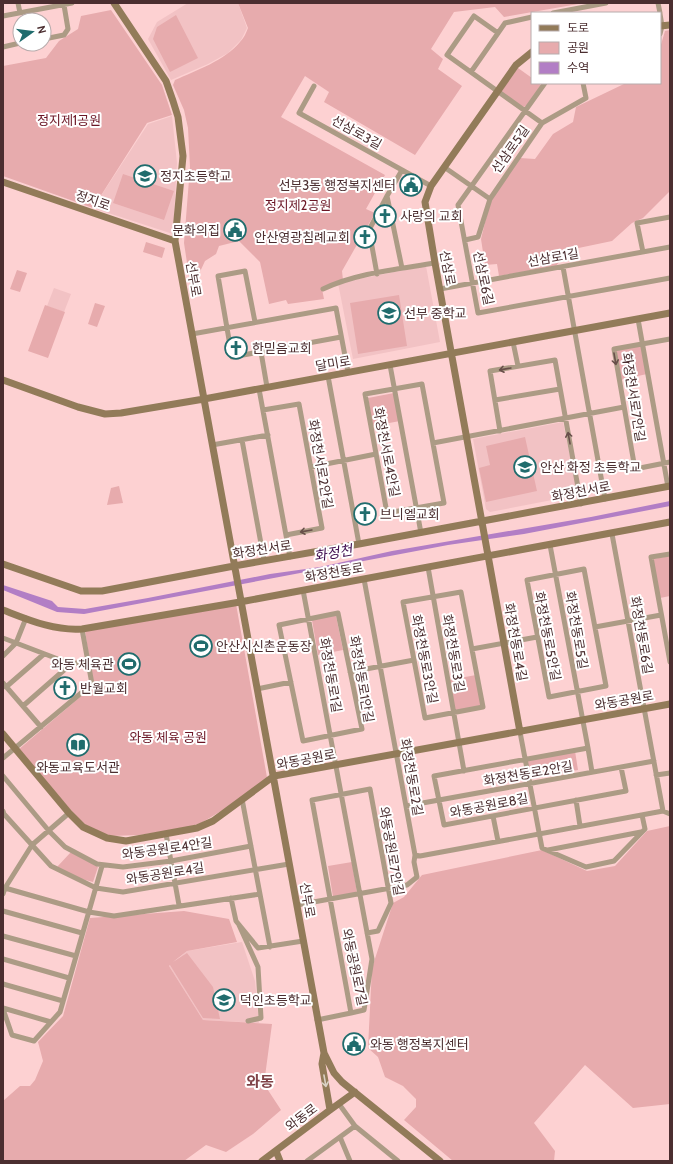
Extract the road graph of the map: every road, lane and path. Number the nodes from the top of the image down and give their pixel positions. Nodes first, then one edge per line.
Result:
1 (72, 3) edge
2 (114, 3) edge
3 (606, 3) edge
4 (64, 5) junction
5 (570, 11) edge
6 (26, 12) edge
7 (531, 17) edge
8 (670, 24) edge
9 (661, 26) edge
10 (498, 33) junction
11 (52, 37) edge
12 (531, 53) edge
13 (471, 72) junction
14 (544, 84) edge
15 (583, 84) edge
16 (314, 86) dead end
17 (498, 91) junction
18 (525, 111) junction
19 (542, 123) junction
20 (444, 167) junction
21 (402, 170) junction
22 (3, 182) edge
23 (431, 186) junction
24 (472, 186) junction
25 (387, 196) junction
26 (490, 199) junction
27 (670, 217) edge
28 (465, 240) junction
29 (175, 241) junction
30 (670, 247) edge
31 (643, 252) junction
32 (434, 263) junction
33 (563, 267) junction
34 (402, 268) junction
35 (377, 274) junction
36 (670, 278) edge
37 (472, 283) junction
38 (323, 289) dead end
39 (440, 289) junction
40 (568, 296) junction
41 (670, 313) edge
42 (638, 319) junction
43 (255, 322) junction
44 (227, 327) junction
45 (575, 331) junction
46 (192, 334) junction
47 (341, 338) junction
48 (670, 339) edge
49 (513, 342) junction
50 (642, 344) junction
51 (261, 352) junction
52 (452, 353) junction
53 (390, 365) junction
54 (518, 366) junction
55 (348, 372) junction
56 (328, 376) junction
57 (3, 380) edge
58 (267, 387) junction
59 (259, 389) junction
60 (394, 389) junction
61 (560, 389) junction
62 (204, 399) junction
63 (495, 400) junction
64 (624, 408) junction
65 (263, 410) junction
66 (590, 414) junction
67 (565, 418) junction
68 (500, 431) junction
69 (268, 435) junction
70 (467, 437) junction
71 (242, 440) junction
72 (433, 443) junction
73 (212, 446) junction
74 (376, 454) junction
75 (343, 460) junction
76 (670, 462) edge
77 (664, 464) junction
78 (311, 467) junction
79 (669, 487) edge
80 (605, 499) junction
81 (581, 504) junction
82 (416, 508) junction
83 (481, 521) junction
84 (670, 522) edge
85 (483, 530) joint
86 (421, 533) junction
87 (612, 534) junction
88 (286, 535) junction
89 (358, 544) junction
90 (550, 545) junction
91 (670, 554) edge
92 (488, 556) junction
93 (290, 557) junction
94 (264, 560) junction
95 (3, 564) edge
96 (234, 566) junction
97 (428, 567) junction
98 (556, 574) junction
99 (364, 579) junction
100 (304, 590) junction
101 (433, 597) junction
102 (240, 602) junction
103 (3, 610) edge
104 (661, 615) junction
105 (26, 618) junction
106 (309, 619) junction
107 (628, 621) junction
108 (595, 627) junction
109 (82, 629) junction
110 (537, 637) junction
111 (3, 638) edge
112 (16, 643) junction
113 (504, 643) junction
114 (472, 649) junction
115 (44, 654) junction
116 (3, 656) edge
117 (414, 660) junction
118 (88, 661) junction
119 (670, 662) edge
120 (71, 664) junction
121 (380, 666) junction
122 (350, 672) junction
123 (291, 682) junction
124 (5, 685) edge
125 (257, 689) junction
126 (577, 691) junction
127 (670, 704) edge
128 (23, 706) junction
129 (644, 708) junction
130 (454, 712) junction
131 (582, 720) junction
132 (41, 726) junction
133 (520, 732) junction
134 (3, 734) edge
135 (331, 736) junction
136 (459, 742) junction
137 (15, 748) junction
138 (588, 748) junction
139 (396, 754) junction
140 (3, 758) edge
141 (525, 759) junction
142 (654, 761) junction
143 (336, 765) junction
144 (621, 767) junction
145 (464, 771) junction
146 (592, 772) junction
147 (670, 773) edge
148 (3, 776) edge
149 (274, 776) junction
150 (656, 776) junction
151 (530, 784) junction
152 (342, 794) junction
153 (242, 799) junction
154 (439, 800) junction
155 (576, 800) junction
156 (406, 806) junction
157 (534, 808) junction
158 (3, 810) edge
159 (663, 811) junction
160 (69, 813) junction
161 (670, 814) edge
162 (642, 815) junction
163 (493, 816) junction
164 (580, 826) junction
165 (49, 831) junction
166 (642, 832) junction
167 (166, 834) junction
168 (539, 834) junction
169 (498, 842) junction
170 (32, 845) junction
171 (251, 846) junction
172 (548, 850) junction
173 (415, 855) junction
174 (171, 861) junction
175 (289, 864) junction
176 (102, 866) junction
177 (256, 870) junction
178 (175, 883) junction
179 (5, 888) junction
180 (96, 888) junction
181 (388, 889) junction
182 (3, 894) edge
183 (260, 894) junction
184 (360, 895) junction
185 (231, 898) junction
186 (330, 900) junction
187 (179, 905) junction
188 (297, 906) junction
189 (3, 911) edge
190 (89, 912) junction
191 (239, 925) junction
192 (367, 933) junction
193 (82, 934) junction
194 (3, 936) edge
195 (303, 941) junction
196 (270, 947) junction
197 (76, 956) junction
198 (3, 959) edge
199 (69, 978) junction
200 (3, 984) edge
201 (63, 1001) junction
202 (3, 1009) edge
203 (351, 1013) junction
204 (317, 1020) junction
205 (248, 1021) dead end
206 (51, 1022) junction
207 (324, 1053) junction
208 (355, 1092) junction
209 (339, 1104) junction
210 (330, 1110) junction
211 (355, 1126) junction
212 (340, 1137) junction
213 (276, 1151) junction
214 (316, 1155) junction
215 (262, 1161) edge
216 (280, 1161) edge
217 (307, 1161) edge
218 (318, 1161) edge
219 (350, 1161) edge
220 (398, 1161) edge
221 (439, 1161) edge

1 - 4 street
2 - 29 street, 선부로
3 - 5 street
4 - 6 street
4 - 11 street
7 - 10 street
8 - 9 street
10 - 13 street
10 - 13 street
12 - 17 street, 선삼로
13 - 17 street
14 - 18 street, 선삼로6길
15 - 19 street, 선삼로5길
16 - 21 street, 선삼로3길
17 - 18 street
17 - 20 street, 선삼로
18 - 19 street
18 - 24 street, 선삼로6길
19 - 26 street, 선삼로5길
20 - 23 street, 선삼로
20 - 24 street
21 - 23 street, 선삼로3길
21 - 25 street
22 - 29 street, 정지로
23 - 32 street, 선삼로
24 - 26 street
24 - 28 street, 선삼로6길
25 - 34 street
25 - 35 street
26 - 28 street, 선삼로5길
27 - 31 street
28 - 37 street, 선삼로6길
29 - 46 street, 선부로
30 - 31 street, 선삼로1길
31 - 33 street, 선삼로1길
32 - 34 street
32 - 39 street, 선삼로
33 - 37 street, 선삼로1길
33 - 40 street
34 - 35 street
35 - 38 street
36 - 40 street, 선삼로6길
37 - 39 street, 선삼로1길
37 - 40 street, 선삼로6길
39 - 52 street, 선삼로
40 - 45 street
41 - 42 street, 달미로
42 - 45 street, 달미로
42 - 50 street
43 - 44 street
43 - 44 street
43 - 47 street
44 - 46 street
44 - 51 street
45 - 49 street, 달미로
45 - 66 street
46 - 62 street, 선부로
47 - 51 street
47 - 55 street
48 - 50 street, 화정천서로7안길
49 - 52 street, 달미로
49 - 54 street
50 -> 64 street, 화정천서로7안길
50 - 77 street
51 - 58 street
52 - 53 street, 달미로
52 - 70 street, 선삼로
53 - 55 street, 달미로
53 - 60 street
54 - 61 street
54 -> 63 street
55 - 56 street, 달미로
56 - 58 street, 달미로
56 - 75 street
57 - 62 street, 달미로
58 - 59 street, 달미로
59 - 62 street, 달미로
59 - 65 street
60 - 72 street, 화정천서로4안길
60 - 74 street, 화정천서로4안길
60 - 82 street
61 - 63 street
61 - 67 street
62 - 73 street, 선부로
63 - 68 street
64 - 66 street
64 - 77 street, 화정천서로7안길
65 - 69 street
65 - 78 street, 화정천서로2안길
66 - 67 street
66 - 80 street
67 - 68 street
81 -> 67 street
68 - 70 street
69 - 71 street
69 - 88 street
70 - 72 street
70 - 83 street, 선삼로
71 - 73 street
71 - 94 street
72 - 82 street, 화정천서로4안길
73 - 96 street, 선부로
74 - 75 street
74 - 82 street, 화정천서로4안길
75 - 78 street
75 - 89 street
76 - 77 street, 화정천서로7안길
77 - 79 street
78 -> 88 street, 화정천서로2안길
79 - 80 street, 화정천서로
80 - 81 street, 화정천서로
81 - 83 street, 화정천서로
82 - 86 street
83 - 85 street, 선삼로
83 - 86 street, 화정천서로
84 - 87 street, 화정천동로
85 - 92 street, 화정천동로4길
86 - 89 street, 화정천서로
87 - 90 street, 화정천동로
87 - 107 street, 화정천동로6길
88 - 93 street
89 - 93 street, 화정천서로
90 - 92 street, 화정천동로
90 - 98 street, 화정천동로5길
91 - 104 street
92 - 97 street, 화정천동로
92 - 113 street, 화정천동로4길
93 - 94 street, 화정천서로
94 - 96 street, 화정천서로
95 - 96 street, 화정천서로
96 - 102 street, 선부로
97 - 99 street, 화정천동로
97 - 101 street, 화정천동로3길
98 - 108 street, 화정천동로5안길
98 - 110 street, 화정천동로5안길
98 - 126 street, 화정천동로5길
99 - 100 street, 화정천동로
99 - 121 street, 화정천동로2길
100 - 102 street, 화정천동로
100 - 106 street, 화정천동로1길
101 - 114 street, 화정천동로3안길
101 - 117 street, 화정천동로3안길
101 - 130 street, 화정천동로3길
102 - 109 street, 화정천동로
102 - 125 street, 선부로
103 - 105 street, 화정천동로
104 - 107 street
104 - 119 street
105 - 109 street, 화정천동로
105 - 112 street
106 - 122 street, 화정천동로1안길
106 - 123 street, 화정천동로1안길
106 - 135 street, 화정천동로1길
107 - 108 street
107 - 129 street, 화정천동로6길
108 - 126 street, 화정천동로5안길
109 - 118 street
110 - 113 street
110 - 126 street, 화정천동로5안길
111 - 112 street
112 - 115 street
112 - 116 street
113 - 114 street
113 - 133 street, 화정천동로4길
114 - 130 street, 화정천동로3안길
115 - 120 street
115 - 124 street
117 - 121 street
117 - 130 street, 화정천동로3안길
118 - 120 street
118 - 132 street
120 - 128 street
121 - 122 street
121 - 139 street, 화정천동로2길
122 - 135 street, 화정천동로1안길
123 - 125 street
123 - 135 street, 화정천동로1안길
124 - 128 street
125 - 149 street, 선부로
126 - 131 street, 화정천동로5길
127 - 129 street, 와동공원로
128 - 132 street
129 - 131 street, 와동공원로
129 - 142 street, 화정천동로6길
130 - 136 street, 화정천동로3길
131 - 133 street, 와동공원로
131 - 138 street
132 - 137 street
133 - 136 street, 와동공원로
133 - 141 street
134 - 137 street, 와동공원로
135 - 143 street, 화정천동로1길
136 - 139 street, 와동공원로
136 - 145 street, 화정천동로3길
137 - 140 street
137 - 160 street, 와동공원로
138 - 141 street, 와동공원로8길
138 - 146 street
139 - 143 street, 와동공원로
139 - 156 street, 화정천동로2길
141 - 145 street, 와동공원로8길
141 - 151 street
142 - 144 street, 화정천동로2안길
142 - 150 street, 화정천동로6길
143 - 149 street, 와동공원로
143 - 152 street, 와동공원로7길
144 - 146 street, 화정천동로2안길
144 - 155 street, 와동공원로8길
145 - 154 street, 와동공원로8길
146 - 151 street, 화정천동로2안길
147 - 150 street
148 - 165 street, 와동공원로4안길
149 - 153 street, 와동공원로
149 - 175 street, 선부로
150 - 159 street, 화정천동로6길
151 - 154 street, 화정천동로2안길
151 - 157 street
152 - 181 street, 와동공원로7안길
152 - 184 street, 와동공원로7길
152 - 186 street, 와동공원로7길
153 - 167 street, 와동공원로
153 - 171 street
154 - 156 street, 화정천동로2안길
154 - 163 street, 와동공원로8길
155 - 157 street, 와동공원로8길
155 - 164 street
156 - 173 street, 화정천동로2길
157 - 163 street, 와동공원로8길
157 - 168 street
158 - 170 street, 와동공원로4길
159 - 161 street
159 - 162 street
160 - 165 street
160 - 167 street, 와동공원로
162 - 164 street
162 - 166 street
163 - 169 street
164 - 168 street
165 - 170 street
165 - 176 street, 와동공원로4안길
166 - 172 street
166 - 172 street
167 - 174 street
168 - 169 street
168 - 172 street
169 - 173 street
170 - 179 street
170 - 180 street, 와동공원로4길
171 - 174 street, 와동공원로4안길
171 - 177 street
173 - 181 street, 화정천동로2길
174 - 176 street, 와동공원로4안길
174 - 178 street
175 - 177 street, 와동공원로4길
175 - 188 street, 선부로
176 - 180 street
177 - 178 street, 와동공원로4길
177 - 183 street
178 - 180 street, 와동공원로4길
178 - 187 street
179 - 182 street
179 - 190 street
180 - 190 street
181 - 184 street
181 - 192 street, 와동공원로7안길
183 - 185 street
183 - 196 street
184 - 186 street
184 - 192 street, 와동공원로7길
185 - 187 street
185 - 191 street
186 - 188 street
186 - 203 street, 와동공원로7길
187 - 190 street
188 - 195 street, 선부로
189 - 193 street
190 - 193 street
191 - 196 street
191 - 205 street
192 - 203 street, 와동공원로7길
193 - 197 street
194 - 197 street
195 - 196 street
195 - 204 street, 선부로
197 - 199 street
198 - 199 street
199 - 201 street
200 - 201 street
201 - 206 street
202 - 206 street
202 - 206 street
203 - 204 street
204 - 207 street, 선부로
207 - 208 street, 선부로
207 -> 210 street
208 - 209 street, 와동로
208 - 221 street, 선부로
209 - 210 street, 와동로
209 - 211 street
210 - 213 street, 와동로
211 - 212 street
211 - 220 street
212 - 214 street
212 - 219 street
213 - 215 street, 와동로
213 - 216 street
214 - 217 street
214 - 218 street

